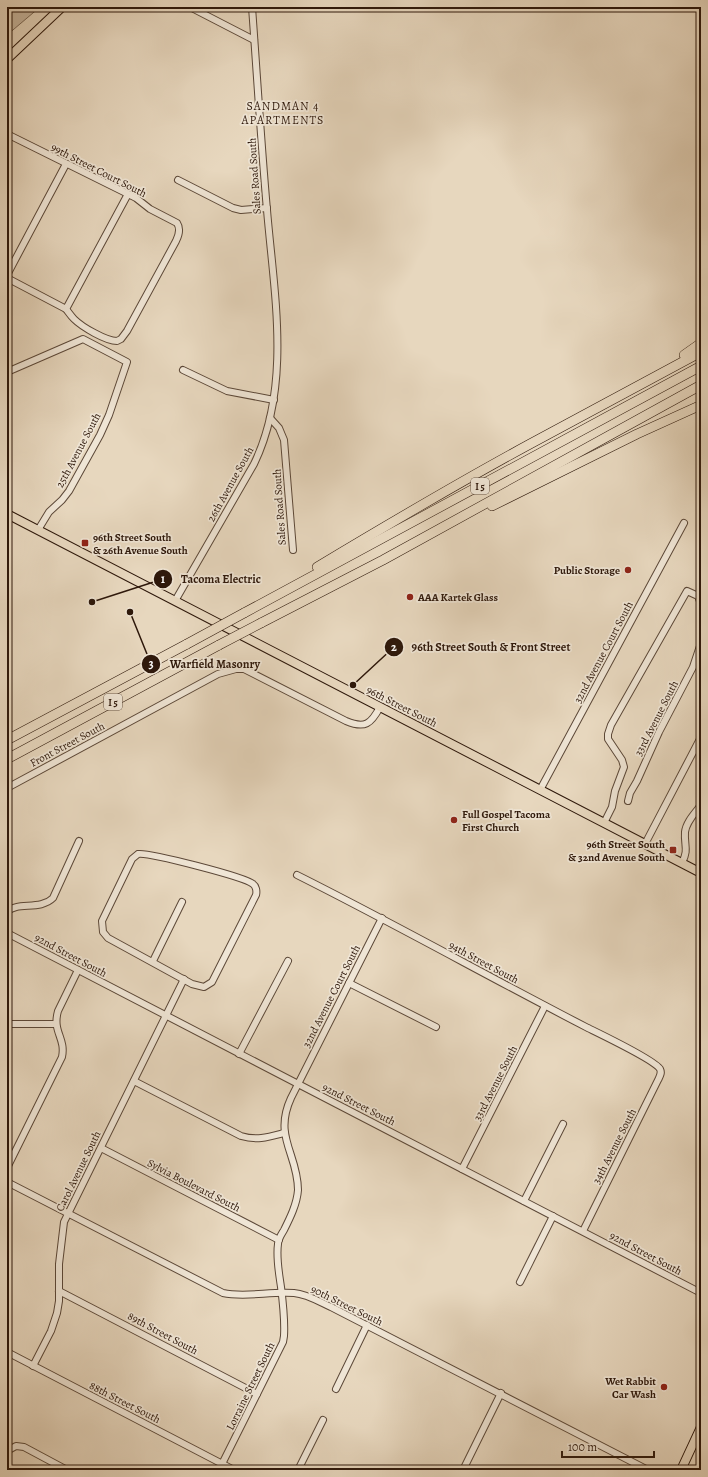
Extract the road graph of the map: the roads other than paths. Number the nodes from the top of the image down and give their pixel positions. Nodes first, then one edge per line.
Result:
1 (62, 7) edge
2 (190, 7) edge
3 (252, 7) edge
4 (254, 40) junction
5 (7, 59) edge
6 (7, 134) edge
7 (66, 164) junction
8 (178, 180) dead end
9 (128, 194) junction
10 (267, 208) junction
11 (7, 276) edge
12 (66, 309) junction
13 (278, 343) joint
14 (701, 343) edge
15 (701, 352) edge
16 (701, 366) edge
17 (183, 370) dead end
18 (7, 372) edge
19 (701, 385) edge
20 (639, 386) junction
21 (274, 400) junction
22 (701, 405) edge
23 (270, 418) junction
24 (7, 514) edge
25 (684, 523) dead end
26 (38, 530) junction
27 (293, 550) dead end
28 (383, 560) junction
29 (175, 601) junction
30 (701, 604) edge
31 (259, 605) junction
32 (701, 643) edge
33 (380, 707) junction
34 (701, 737) edge
35 (7, 740) edge
36 (7, 759) edge
37 (7, 788) edge
38 (540, 790) junction
39 (628, 802) dead end
40 (701, 805) edge
41 (604, 823) junction
42 (79, 842) dead end
43 (645, 844) junction
44 (682, 863) junction
45 (700, 870) edge
46 (298, 875) dead end
47 (182, 902) dead end
48 (7, 912) edge
49 (382, 918) junction
50 (7, 933) edge
51 (288, 961) dead end
52 (153, 962) junction
53 (78, 970) junction
54 (184, 979) junction
55 (349, 983) junction
56 (545, 1006) junction
57 (167, 1016) junction
58 (7, 1024) edge
59 (56, 1024) junction
60 (436, 1027) dead end
61 (239, 1054) junction
62 (660, 1069) joint
63 (134, 1081) junction
64 (298, 1084) junction
65 (563, 1124) dead end
66 (284, 1133) junction
67 (101, 1148) junction
68 (7, 1168) edge
69 (462, 1169) junction
70 (7, 1182) edge
71 (524, 1200) junction
72 (68, 1213) junction
73 (553, 1216) junction
74 (583, 1231) junction
75 (279, 1240) junction
76 (520, 1282) dead end
77 (59, 1291) junction
78 (282, 1293) junction
79 (701, 1293) edge
80 (367, 1325) junction
81 (7, 1352) edge
82 (33, 1366) junction
83 (336, 1390) dead end
84 (500, 1393) junction
85 (257, 1394) junction
86 (322, 1420) dead end
87 (701, 1427) edge
88 (7, 1451) edge
89 (222, 1464) junction
90 (67, 1470) edge
91 (234, 1470) edge
92 (298, 1470) edge
93 (463, 1470) edge
94 (648, 1470) edge
95 (681, 1470) edge

1 - 5 main road
2 - 4 street
3 - 4 street, Sales Road South
4 - 10 street, Sales Road South
6 - 7 street, 99th Street Court South
7 - 9 street, 99th Street Court South
7 - 11 street
8 - 10 street
9 - 12 street
9 - 12 street, 99th Street Court South
10 - 13 street, Sales Road South
11 - 12 street
13 - 21 street, 26th Avenue South
14 - 20 highway
15 - 20 highway
16 - 31 highway, I 5
17 - 21 street
18 - 26 street, 25th Avenue South
19 - 28 highway, I 5
20 - 31 highway
21 - 23 street, 26th Avenue South
22 - 28 highway
23 - 27 street, Sales Road South
23 - 29 street, 26th Avenue South
24 - 26 main road, 96th Street South
25 - 38 street, 32nd Avenue Court South
26 - 29 main road, 96th Street South
28 - 36 highway, I 5, bridge
29 - 33 main road, 96th Street South
30 - 41 street
31 - 35 highway, I 5, bridge
32 - 39 street, 33rd Avenue South
33 - 37 street, Front Street South
33 - 38 main road, 96th Street South
34 - 43 street
38 - 41 main road, 96th Street South
40 - 44 street
41 - 43 main road, 96th Street South
42 - 48 street
43 - 44 main road, 96th Street South
44 - 45 main road, 96th Street South
46 - 49 street, 94th Street South
47 - 52 street
49 - 55 street, 32nd Avenue Court South
49 - 56 street, 94th Street South
50 - 53 street, 92nd Street South
51 - 61 street
52 - 54 street
52 - 54 street
53 - 57 street, 92nd Street South
53 - 59 street
54 - 57 street, Carol Avenue South
55 - 60 street
55 - 64 street, 32nd Avenue Court South
56 - 62 street, 94th Street South
56 - 69 street, 33rd Avenue South
57 - 61 street, 92nd Street South
57 - 63 street, Carol Avenue South
58 - 59 street
59 - 68 street
61 - 64 street, 92nd Street South
62 - 74 street, 34th Avenue South
63 - 66 street
63 - 67 street, Carol Avenue South
64 - 66 street, Lorraine Street South
64 - 69 street, 92nd Street South
65 - 71 street
66 - 75 street, Lorraine Street South
67 - 72 street, Carol Avenue South
67 - 75 street, Sylvia Boulevard South
69 - 71 street, 92nd Street South
70 - 72 street, 90th Street South
71 - 73 street, 92nd Street South
72 - 77 street, Carol Avenue South
72 - 78 street, 90th Street South
73 - 74 street, 92nd Street South
73 - 76 street
74 - 79 street, 92nd Street South
75 - 78 street, Lorraine Street South
77 - 82 street, Carol Avenue South
77 - 85 street, 89th Street South
78 - 80 street, 90th Street South
78 - 85 street, Lorraine Street South
80 - 83 street
80 - 84 street, 90th Street South
81 - 82 street, 88th Street South
82 - 89 street, 88th Street South
84 - 93 street
84 - 94 street, 90th Street South
85 - 89 street, Lorraine Street South
86 - 92 street
87 - 95 main road
88 - 90 street
89 - 91 street, 88th Street South

